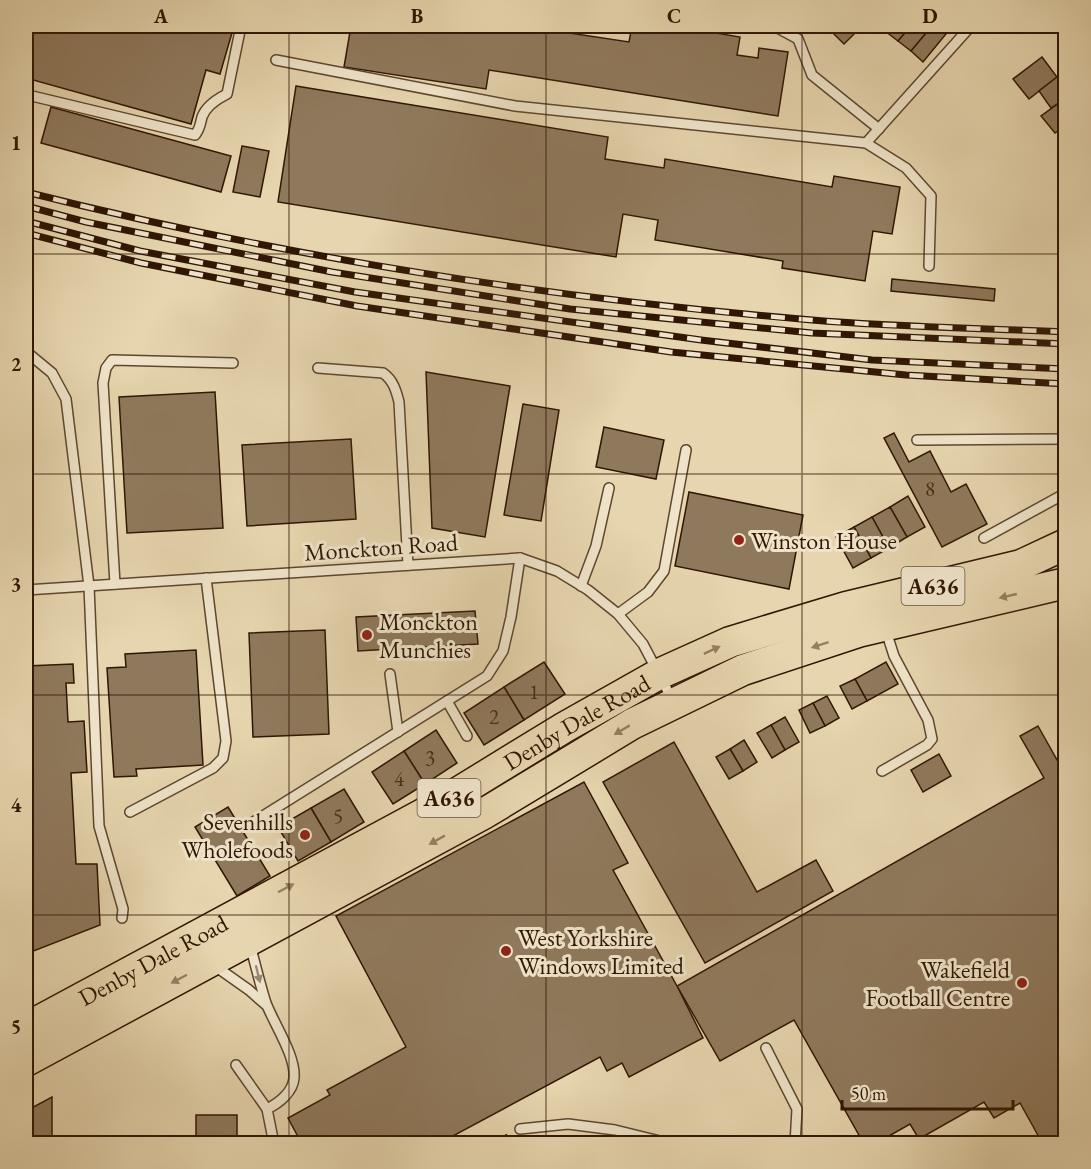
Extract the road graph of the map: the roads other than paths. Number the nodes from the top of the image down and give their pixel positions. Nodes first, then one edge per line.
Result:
1 (241, 26) edge
2 (774, 26) edge
3 (971, 26) edge
4 (276, 60) dead end
5 (26, 96) edge
6 (879, 129) junction
7 (866, 143) junction
8 (929, 266) dead end
9 (26, 353) edge
10 (233, 363) dead end
11 (318, 368) dead end
12 (1065, 439) edge
13 (917, 440) dead end
14 (686, 450) dead end
15 (609, 488) dead end
16 (1065, 493) edge
17 (984, 538) dead end
18 (1058, 550) edge
19 (520, 558) junction
20 (408, 565) junction
21 (206, 578) junction
22 (1065, 583) edge
23 (114, 584) junction
24 (89, 586) junction
25 (581, 586) junction
26 (26, 590) edge
27 (618, 614) junction
28 (884, 626) junction
29 (390, 674) dead end
30 (659, 674) junction
31 (447, 701) junction
32 (674, 703) junction
33 (398, 732) junction
34 (467, 736) dead end
35 (882, 771) dead end
36 (130, 812) dead end
37 (246, 826) dead end
38 (122, 918) dead end
39 (242, 929) junction
40 (209, 963) junction
41 (268, 1006) junction
42 (26, 1028) edge
43 (766, 1048) dead end
44 (26, 1061) edge
45 (236, 1065) dead end
46 (267, 1109) junction
47 (520, 1129) dead end
48 (274, 1143) edge
49 (672, 1143) edge
50 (795, 1143) edge

1 - 5 lane
2 - 6 lane
3 - 6 lane
4 - 7 lane
6 - 7 lane
7 - 8 lane
9 - 24 lane
10 - 23 lane
11 - 20 lane
12 - 13 lane
14 - 27 lane
15 - 25 lane
16 - 17 lane
30 -> 18 main road, Denby Dale Road / A636
19 - 20 lane, Monckton Road
19 - 25 lane, Monckton Road
19 - 31 lane
20 - 21 lane, Monckton Road
21 - 23 lane, Monckton Road
21 - 36 lane
22 -> 28 main road, Denby Dale Road / A636
23 - 24 lane, Monckton Road
24 - 26 lane, Monckton Road
24 - 38 lane
25 - 27 lane, Monckton Road
27 - 30 lane, Monckton Road
28 -> 32 main road, Denby Dale Road / A636
28 - 35 lane
29 - 33 lane
30 - 32 lane, Monckton Road
39 -> 30 main road, Denby Dale Road / A636
31 - 33 lane
31 - 34 lane
32 -> 39 main road, Denby Dale Road / A636
33 - 37 lane
39 - 40 main road, Denby Dale Road / A636
39 -> 41 lane
39 - 42 main road, Denby Dale Road / A636
40 - 41 lane
40 -> 44 main road, Denby Dale Road / A636
41 - 46 lane
43 - 50 lane
45 - 46 lane
46 - 48 lane
47 - 49 lane

